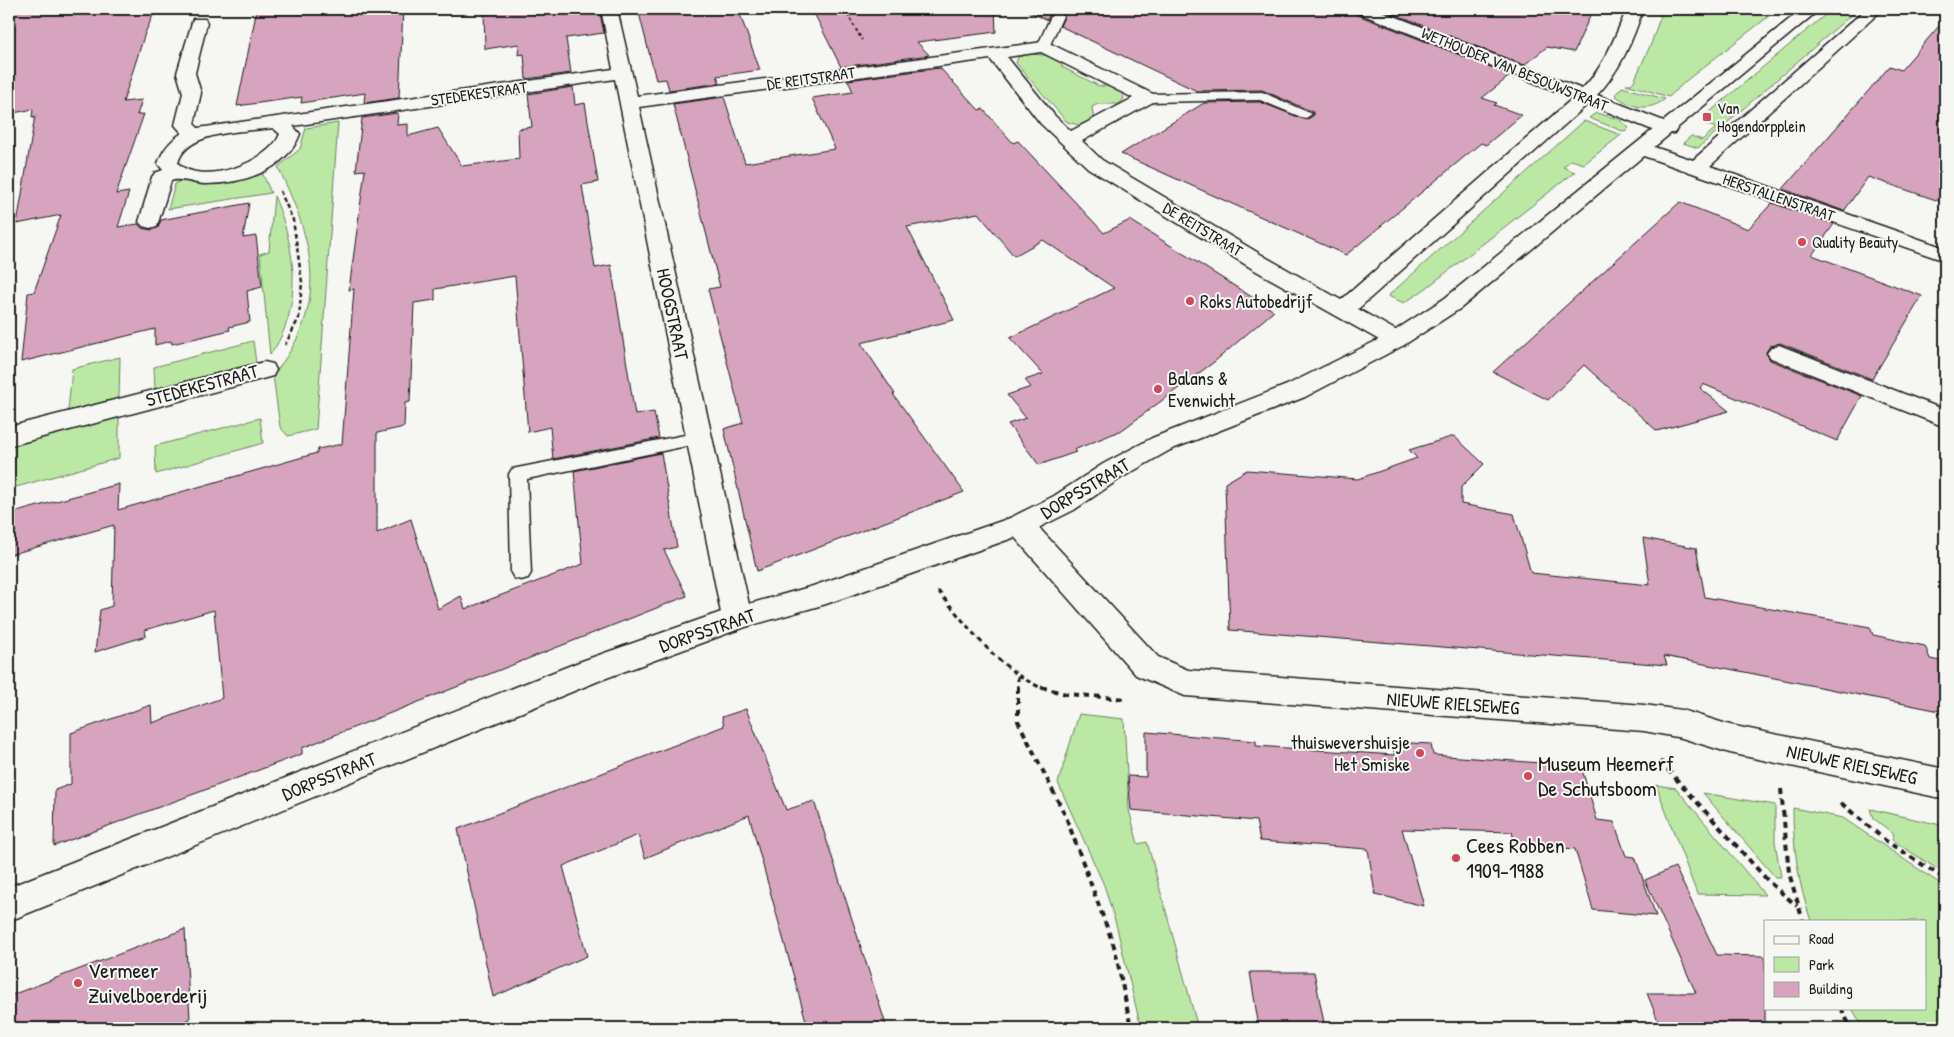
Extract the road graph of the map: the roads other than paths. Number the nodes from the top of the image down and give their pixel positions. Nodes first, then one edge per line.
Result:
1 (615, 9) edge
2 (1362, 9) edge
3 (1635, 9) edge
4 (1812, 9) edge
5 (1875, 9) edge
6 (1057, 16) dead end
7 (199, 23) dead end
8 (1043, 48) junction
9 (995, 54) junction
10 (622, 73) junction
11 (1230, 84) dead end
12 (1262, 96) junction
13 (1584, 97) junction
14 (1147, 98) junction
15 (628, 103) junction
16 (1306, 114) dead end
17 (277, 123) junction
18 (1667, 129) junction
19 (194, 134) junction
20 (1070, 140) junction
21 (1642, 149) junction
22 (1696, 168) junction
23 (176, 172) junction
24 (150, 222) dead end
25 (1945, 255) edge
26 (1342, 310) junction
27 (1396, 340) junction
28 (1779, 353) dead end
29 (264, 370) road end
30 (1945, 419) edge
31 (9, 437) edge
32 (700, 438) junction
33 (1020, 525) junction
34 (521, 573) dead end
35 (737, 618) junction
36 (1945, 784) edge
37 (9, 904) edge

1 - 10 street, HOOGSTRAAT
2 - 13 street, WETHOUDER VAN BESOUWSTRAAT
3 - 13 street
4 - 18 street
5 - 22 street
6 - 8 lane
7 - 19 street
8 - 9 street, DE REITSTRAAT
8 - 14 street
9 - 15 street, DE REITSTRAAT
9 - 20 street, DE REITSTRAAT
10 - 15 street, HOOGSTRAAT
10 - 17 street, STEDEKESTRAAT
11 - 12 lane
12 - 14 lane
12 - 16 lane
13 - 18 street, WETHOUDER VAN BESOUWSTRAAT
13 - 26 street
14 - 20 street
15 - 32 street, HOOGSTRAAT
17 - 19 street, STEDEKESTRAAT
17 - 23 street
18 - 21 street
19 - 23 street, STEDEKESTRAAT
20 - 26 street, DE REITSTRAAT
21 - 22 street, HERSTALLENSTRAAT
21 - 27 street
22 - 25 street, HERSTALLENSTRAAT
23 - 24 street
26 - 27 street
27 - 33 street, DORPSSTRAAT
28 - 30 street
29 - 31 street, STEDEKESTRAAT
32 - 34 lane
32 - 35 street, HOOGSTRAAT
33 - 35 street, DORPSSTRAAT
33 - 36 street, NIEUWE RIELSEWEG
35 - 37 street, DORPSSTRAAT

